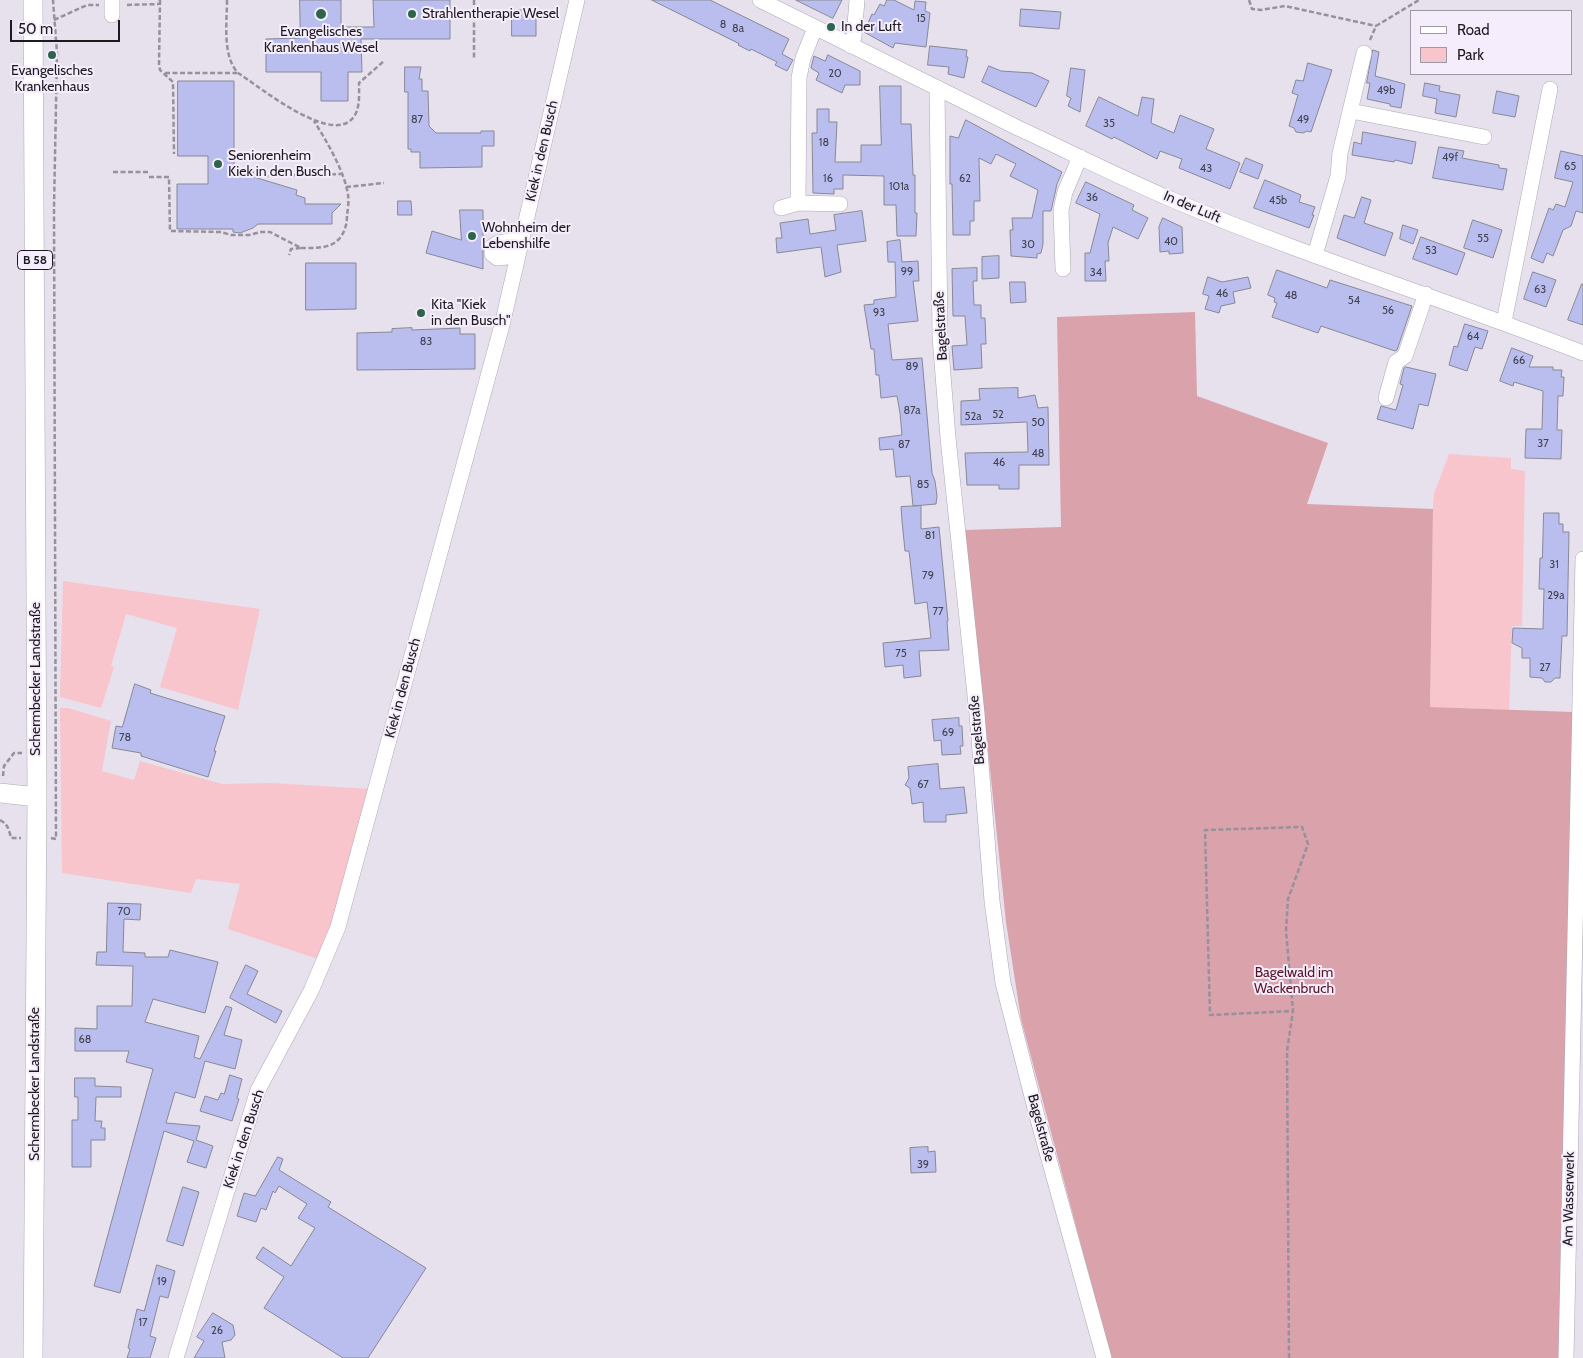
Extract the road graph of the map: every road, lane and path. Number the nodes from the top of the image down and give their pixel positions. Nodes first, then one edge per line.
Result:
1 (33, 0) edge
2 (53, 0) edge
3 (160, 0) edge
4 (227, 0) edge
5 (474, 0) edge
6 (576, 0) edge
7 (760, 0) edge
8 (857, 0) edge
9 (1249, 0) edge
10 (1419, 0) edge
11 (1376, 26) junction
12 (815, 28) junction
13 (851, 46) junction
14 (1364, 53) joint
15 (474, 60) dead end
16 (384, 61) dead end
17 (164, 73) junction
18 (238, 73) junction
19 (937, 88) junction
20 (1550, 89) dead end
21 (1351, 111) junction
22 (313, 120) junction
23 (1484, 137) dead end
24 (174, 154) dead end
25 (1080, 158) junction
26 (242, 169) dead end
27 (113, 172) dead end
28 (150, 172) dead end
29 (341, 174) junction
30 (149, 178) dead end
31 (384, 183) dead end
32 (346, 187) junction
33 (798, 203) junction
34 (840, 204) dead end
35 (782, 208) dead end
36 (522, 239) junction
37 (301, 248) junction
38 (288, 255) dead end
39 (1315, 255) junction
40 (518, 256) junction
41 (1063, 269) dead end
42 (1426, 294) junction
43 (1504, 322) junction
44 (1583, 353) edge
45 (1386, 398) dead end
46 (1583, 559) edge
47 (56, 752) dead end
48 (0, 793) edge
49 (37, 797) junction
50 (1294, 1011) junction
51 (33, 1358) edge
52 (176, 1358) edge
53 (1104, 1358) edge
54 (1289, 1358) edge
55 (1566, 1358) edge

1 - 49 main road, Schermbecker Landstraße / B 58
2 - 47 path
3 - 17 path
4 - 18 path
5 - 15 path
6 - 36 street, Kiek in den Busch
7 - 12 street, In der Luft
8 - 13 street
9 - 11 path
10 - 11 path
11 - 14 path
12 - 13 street, In der Luft
12 - 33 street
13 - 19 street, In der Luft
14 - 21 street
16 - 22 path
17 - 18 path
17 - 24 path
18 - 22 path
19 - 25 street, In der Luft
19 - 53 street, Bagelstraße
20 - 43 street
21 - 23 street
21 - 39 street
22 - 29 path
25 - 39 street, In der Luft
25 - 41 street
26 - 29 path
27 - 28 path
29 - 32 path
30 - 37 path
31 - 32 path
32 - 37 path
33 - 34 street
33 - 35 street
36 - 40 street, Kiek in den Busch
36 - 40 street
37 - 38 path
39 - 42 street, In der Luft
40 - 52 street, Kiek in den Busch
42 - 43 street, In der Luft
42 - 45 street
43 - 44 street, In der Luft
46 - 55 street, Am Wasserwerk
48 - 49 main road
49 - 51 main road, Schermbecker Landstraße
50 - 50 path
50 - 54 path

